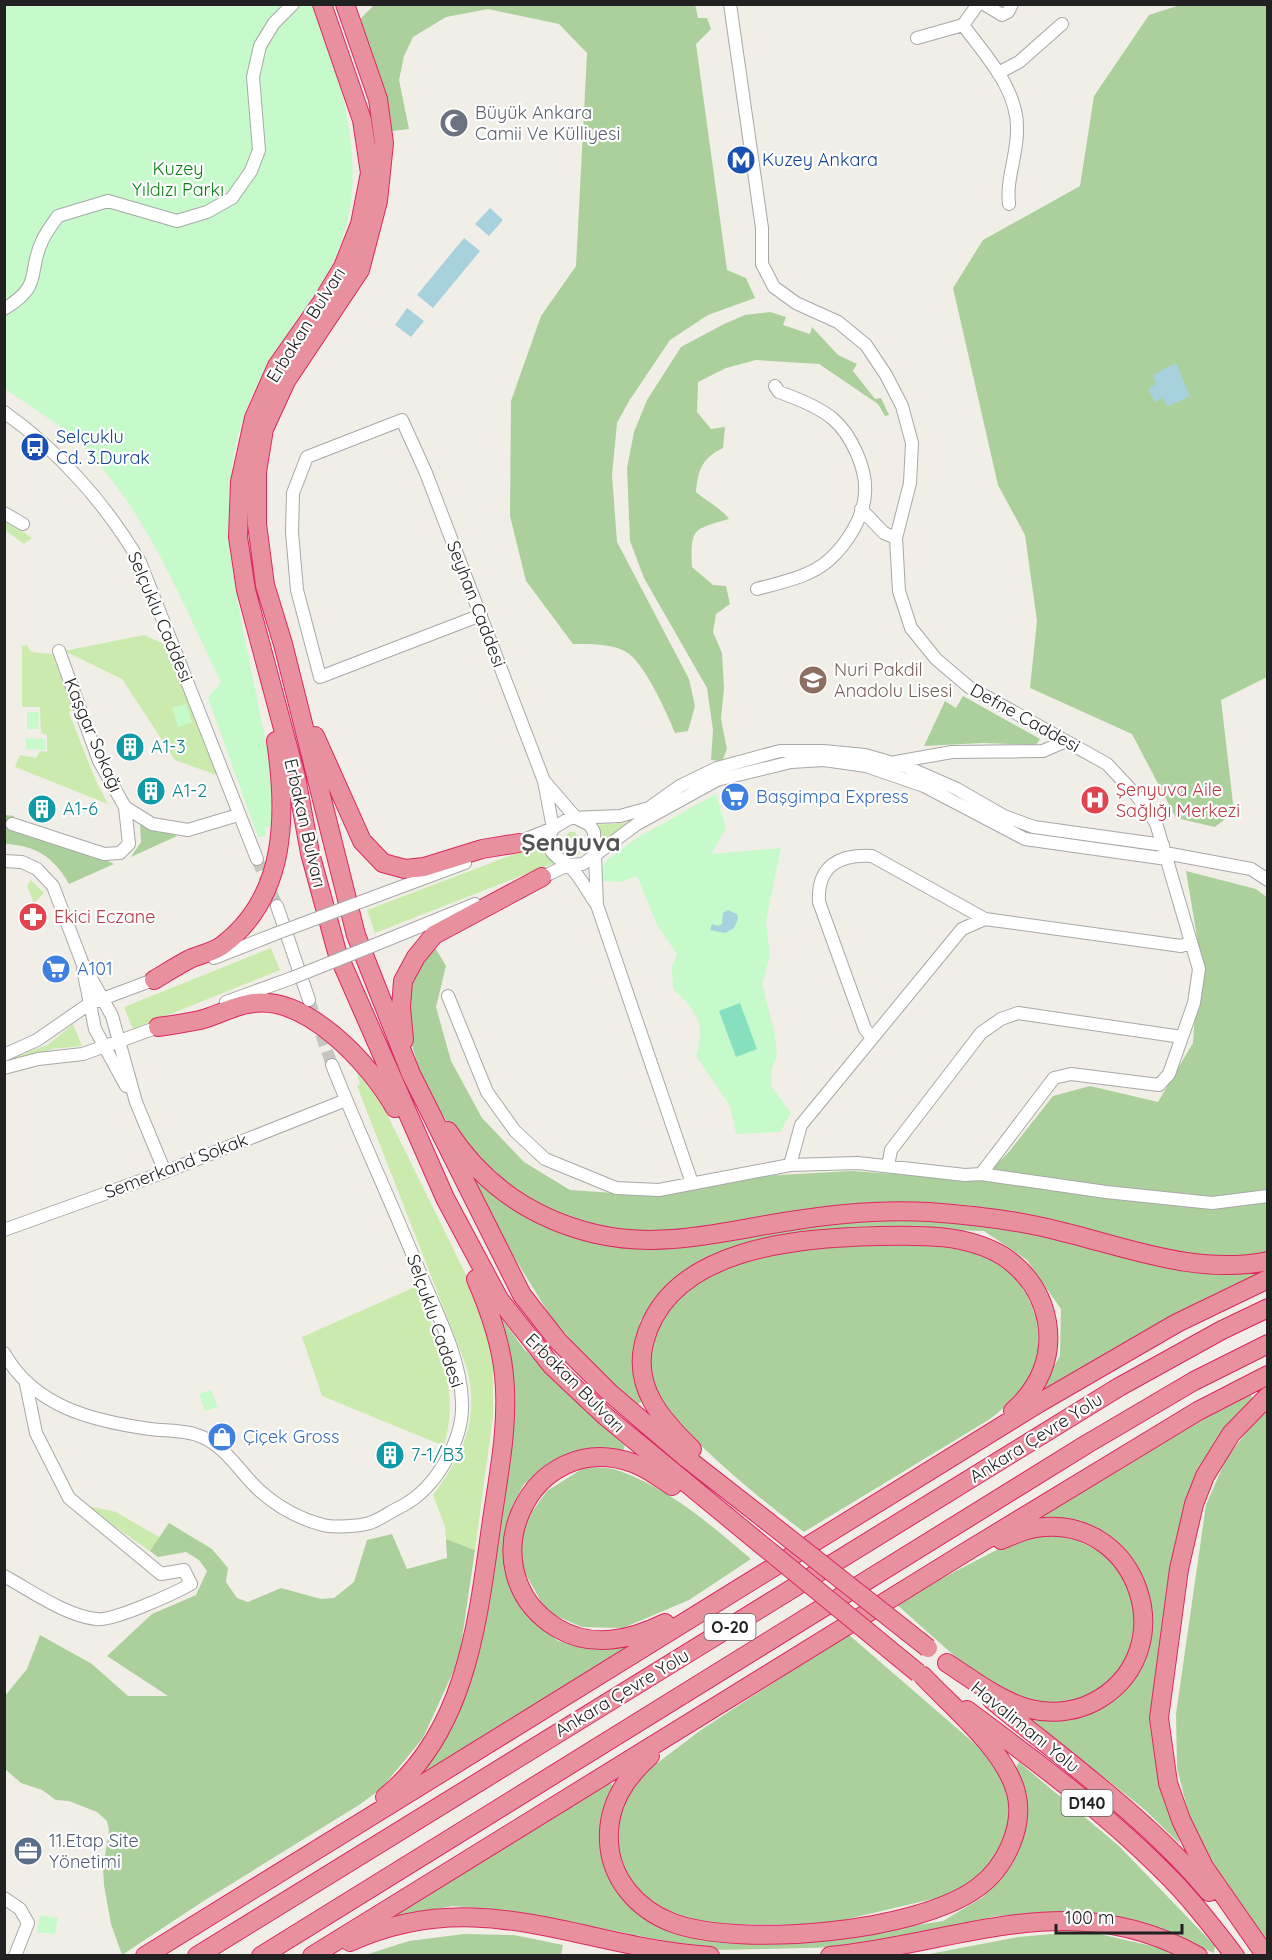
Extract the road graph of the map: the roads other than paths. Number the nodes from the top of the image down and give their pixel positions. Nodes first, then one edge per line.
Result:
1 (293, 4) edge
2 (322, 4) edge
3 (345, 4) edge
4 (730, 4) edge
5 (978, 4) edge
6 (984, 4) edge
7 (1012, 4) edge
8 (1062, 24) dead end
9 (963, 25) junction
10 (917, 38) dead end
11 (998, 73) junction
12 (1009, 204) dead end
13 (4, 309) edge
14 (775, 386) dead end
15 (4, 412) edge
16 (861, 509) junction
17 (4, 513) edge
18 (23, 524) dead end
19 (896, 538) junction
20 (757, 589) dead end
21 (481, 615) junction
22 (283, 644) junction
23 (59, 651) dead end
24 (263, 656) junction
25 (1066, 741) junction
26 (892, 763) junction
27 (544, 781) junction
28 (125, 807) junction
29 (238, 815) junction
30 (576, 819) junction
31 (12, 824) dead end
32 (554, 828) junction
33 (519, 843) junction
34 (1165, 852) junction
35 (594, 854) junction
36 (257, 859) tunnel mouth
37 (4, 861) edge
38 (568, 866) junction
39 (542, 878) junction
40 (1268, 880) edge
41 (597, 905) junction
42 (276, 906) tunnel mouth
43 (985, 919) junction
44 (1191, 943) junction
45 (82, 962) junction
46 (154, 980) junction
47 (448, 996) dead end
48 (102, 999) junction
49 (309, 1000) tunnel mouth
50 (89, 1004) junction
51 (158, 1027) junction
52 (1182, 1037) junction
53 (872, 1038) junction
54 (119, 1042) junction
55 (104, 1048) junction
56 (4, 1055) edge
57 (332, 1065) tunnel mouth
58 (4, 1068) edge
59 (411, 1074) junction
60 (346, 1100) junction
61 (136, 1102) junction
62 (790, 1165) junction
63 (888, 1166) junction
64 (165, 1172) junction
65 (981, 1174) junction
66 (692, 1183) junction
67 (1268, 1196) edge
68 (444, 1198) junction
69 (4, 1230) edge
70 (1268, 1262) edge
71 (1268, 1279) edge
72 (1268, 1308) edge
73 (1268, 1344) edge
74 (4, 1353) edge
75 (1268, 1375) edge
76 (26, 1383) junction
77 (1268, 1396) edge
78 (932, 1470) junction
79 (766, 1521) junction
80 (837, 1528) junction
81 (752, 1537) junction
82 (4, 1576) edge
83 (890, 1598) junction
84 (797, 1654) junction
85 (947, 1663) junction
86 (920, 1674) junction
87 (301, 1859) junction
88 (4, 1898) edge
89 (15, 1956) edge
90 (146, 1956) edge
91 (197, 1956) edge
92 (261, 1956) edge
93 (312, 1956) edge
94 (324, 1956) edge
95 (710, 1956) edge
96 (830, 1956) edge
97 (1198, 1956) edge
98 (1235, 1956) edge
99 (1264, 1956) edge

1 - 13 street
2 - 24 highway, Erbakan Bulvarı
3 - 22 highway, Erbakan Bulvarı
4 - 19 street, Defne Caddesi
5 - 9 street
6 - 7 street
8 - 11 street
9 - 10 street
9 - 11 street
11 - 12 street
14 - 16 street
15 - 29 street, Selçuklu Caddesi
16 - 19 street
16 - 20 street
17 - 18 street
19 - 25 street, Defne Caddesi
21 - 21 street, Seyhan Caddesi
21 - 27 street, Seyhan Caddesi
22 - 33 highway
22 - 59 highway, Erbakan Bulvarı
23 - 28 street, Kaşgar Sokağı
24 - 46 highway
24 - 68 highway, Erbakan Bulvarı
25 - 26 street
25 - 34 street, Defne Caddesi
26 - 30 street
26 - 34 street
27 - 30 street
27 - 32 street
28 - 29 street, Kaşgar Sokağı
28 - 31 street
29 - 36 street, Selçuklu Caddesi
30 - 32 street
30 - 35 street
32 - 33 street
32 - 38 street
33 - 46 street, bridge
34 - 35 street
34 - 40 street
34 - 44 street, Defne Caddesi
35 - 38 street
35 - 41 street
37 - 45 street
38 - 39 street
38 - 41 street
39 - 51 street, bridge
39 - 59 highway
41 - 66 street
42 - 49 street
43 - 44 street
43 - 53 street
43 - 53 street
44 - 52 street, Defne Caddesi
45 - 48 street
45 - 50 street
46 - 48 street
47 - 66 street
48 - 50 street
48 - 54 street
50 - 55 street
50 - 56 street
51 - 54 street
51 - 68 highway
52 - 63 street
52 - 65 street, Defne Caddesi
53 - 62 street
54 - 55 street
54 - 61 street
55 - 58 street
55 - 61 street
57 - 60 street, Selçuklu Caddesi
59 - 70 highway
59 - 79 highway, Erbakan Bulvarı
60 - 64 street, Semerkand Sokak
60 - 76 street, Selçuklu Caddesi
61 - 64 street
62 - 63 street
62 - 66 street
63 - 65 street
64 - 69 street, Semerkand Sokak
65 - 67 street
68 - 81 highway, Erbakan Bulvarı
68 - 87 highway
71 - 78 highway
72 - 91 highway, Ankara Çevre Yolu / O-20
73 - 92 highway, Ankara Çevre Yolu / O-20
74 - 76 street, Selçuklu Caddesi
75 - 83 highway
76 - 82 street
77 - 99 highway
78 - 79 highway
78 - 80 highway
79 - 85 highway, Havalimanı Yolu / D140, bridge
80 - 81 highway
80 - 87 highway
81 - 86 highway, Havalimanı Yolu, bridge
83 - 84 highway
83 - 85 highway
84 - 86 highway
84 - 93 highway
85 - 99 highway, Havalimanı Yolu / D140
86 - 98 highway, Havalimanı Yolu / D140
87 - 90 highway
88 - 89 street
94 - 95 highway
96 - 97 highway

